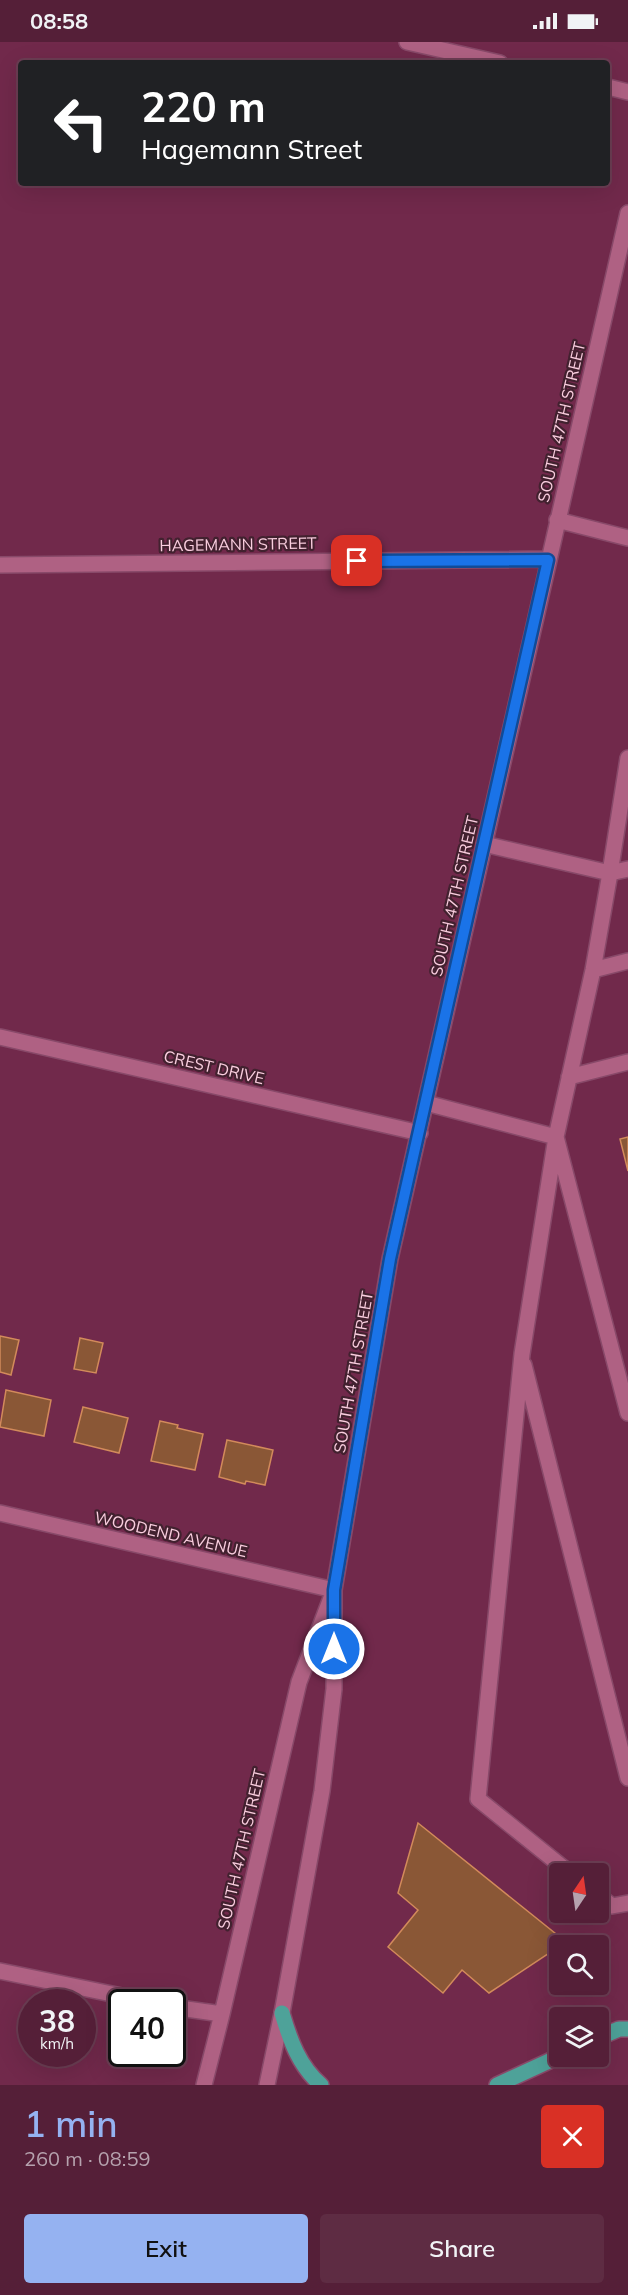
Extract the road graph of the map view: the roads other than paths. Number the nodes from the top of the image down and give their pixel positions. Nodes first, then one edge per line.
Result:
1 (407, 42) edge
2 (487, 60) edge
3 (610, 88) edge
4 (628, 92) edge
5 (628, 213) edge
6 (557, 520) junction
7 (628, 538) edge
8 (548, 560) junction
9 (0, 565) edge
10 (628, 758) edge
11 (484, 844) junction
12 (628, 869) edge
13 (610, 873) junction
14 (628, 961) edge
15 (593, 970) junction
16 (0, 1037) edge
17 (628, 1062) edge
18 (569, 1077) junction
19 (426, 1103) junction
20 (420, 1133) junction
21 (556, 1137) junction
22 (522, 1354) junction
23 (628, 1413) edge
24 (0, 1513) edge
25 (334, 1590) junction
26 (628, 1778) edge
27 (557, 1863) edge
28 (628, 1903) edge
29 (609, 1904) edge
30 (0, 1971) edge
31 (108, 1993) edge
32 (186, 2009) edge
33 (282, 2013) junction
34 (222, 2014) junction
35 (628, 2029) edge
36 (609, 2033) edge
37 (549, 2061) edge
38 (204, 2085) edge
39 (267, 2085) edge
40 (321, 2085) edge
41 (497, 2085) edge

1 - 2 street
3 - 4 street
5 - 6 street, SOUTH 47TH STREET
6 - 7 street
6 - 8 street, SOUTH 47TH STREET
8 - 9 street, HAGEMANN STREET
8 - 11 street, SOUTH 47TH STREET
10 - 13 street
11 - 13 street
11 - 19 street, SOUTH 47TH STREET
12 - 13 street
13 - 15 street
14 - 15 street
15 - 18 street
16 - 20 street, CREST DRIVE
17 - 18 street
18 - 21 street
19 - 20 street, SOUTH 47TH STREET
19 - 21 street
20 - 25 street, SOUTH 47TH STREET
21 - 22 street
21 - 23 street
22 - 26 street
22 - 27 street
24 - 25 street, WOODEND AVENUE
25 - 33 street, SOUTH 47TH STREET
25 - 34 street, SOUTH 47TH STREET
28 - 29 street
30 - 31 street
32 - 34 street
33 - 39 street, SOUTH 47TH STREET
33 - 40 main road
34 - 38 street, SOUTH 47TH STREET
35 - 36 main road
37 - 41 main road

